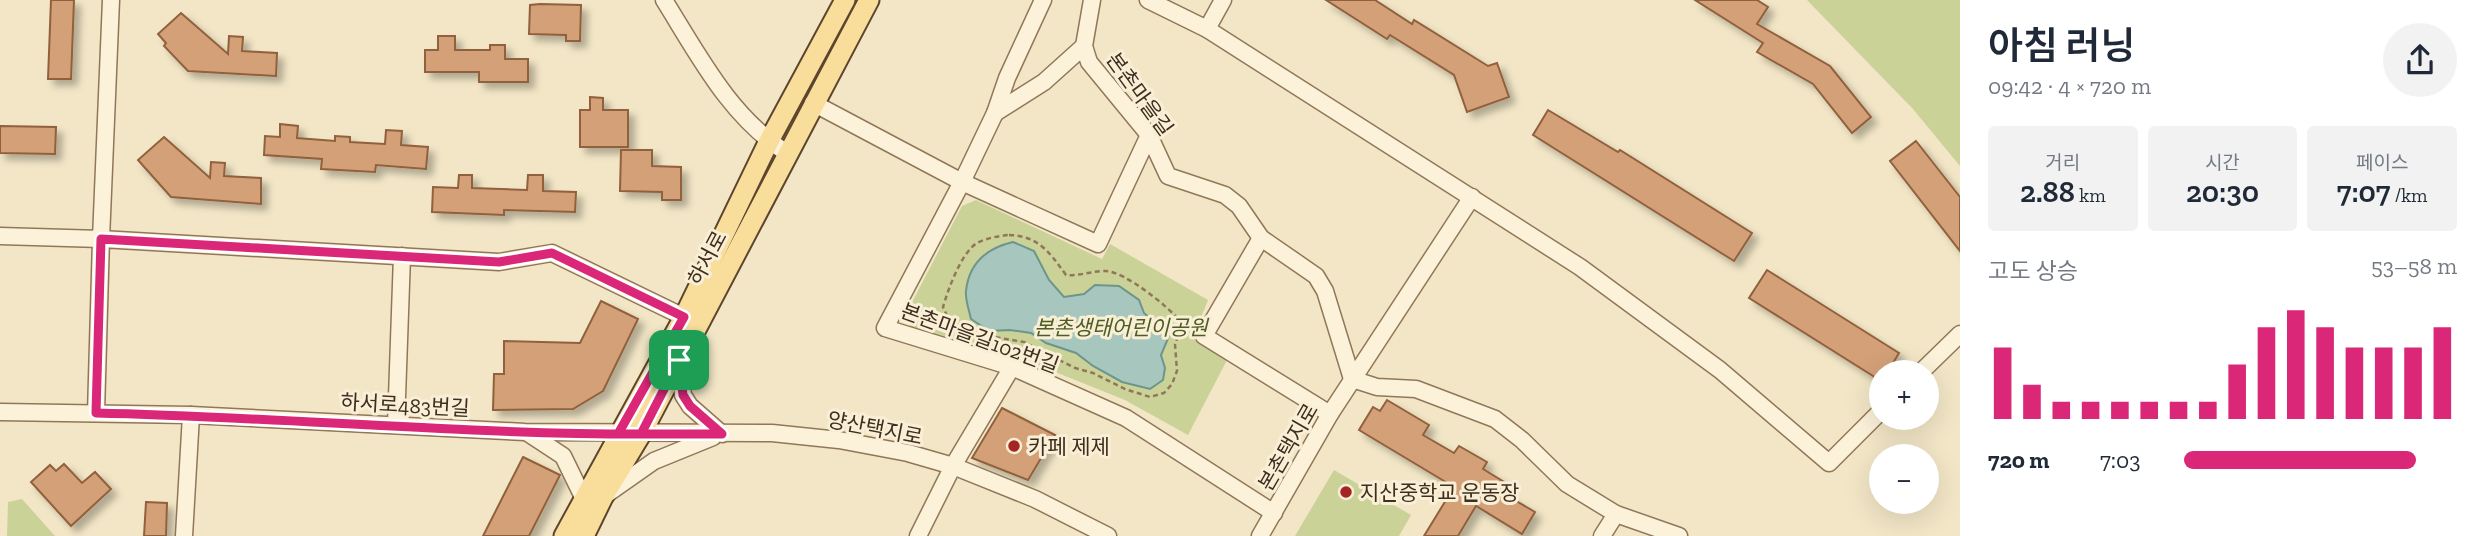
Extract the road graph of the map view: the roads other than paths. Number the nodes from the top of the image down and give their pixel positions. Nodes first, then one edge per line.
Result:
1 (111, 0) edge
2 (664, 0) edge
3 (845, 0) edge
4 (869, 0) edge
5 (1043, 0) edge
6 (1092, 0) edge
7 (1148, 0) edge
8 (1223, 0) edge
9 (1207, 29) junction
10 (1084, 46) junction
11 (813, 103) junction
12 (995, 113) junction
13 (1149, 135) junction
14 (769, 141) junction
15 (787, 153) junction
16 (962, 182) junction
17 (1472, 197) junction
18 (0, 236) edge
19 (1261, 238) junction
20 (101, 239) junction
21 (402, 256) junction
22 (684, 317) junction
23 (1960, 334) edge
24 (679, 360) junction
25 (1933, 360) edge
26 (1012, 367) junction
27 (1352, 379) junction
28 (0, 412) edge
29 (96, 413) junction
30 (1331, 414) junction
31 (191, 415) junction
32 (1869, 423) edge
33 (396, 425) junction
34 (526, 432) junction
35 (618, 434) junction
36 (641, 434) junction
37 (722, 434) junction
38 (953, 467) junction
39 (593, 497) junction
40 (1274, 513) junction
41 (1616, 514) junction
42 (184, 536) edge
43 (564, 536) edge
44 (584, 536) edge
45 (918, 536) edge
46 (1108, 536) edge
47 (1260, 536) edge
48 (1602, 536) edge
49 (1679, 536) edge

1 - 20 street
2 - 14 street
3 - 14 main road, 하서로
4 - 11 main road, 하서로
5 - 12 street, 본촌마을길102번길
6 - 10 street, 본촌마을길
7 - 9 street
8 - 9 street
9 - 17 street
10 - 12 street
10 - 13 street, 본촌마을길
11 - 15 main road, 하서로
11 - 16 street
12 - 16 street, 본촌마을길102번길
13 - 16 street
13 - 19 street, 본촌마을길
14 - 15 street
14 - 22 main road, 하서로
15 - 24 main road, 하서로
16 - 26 street, 본촌마을길102번길
17 - 27 street, 본촌택지로
17 - 32 street
18 - 20 street
19 - 27 street, 본촌마을길
19 - 30 street
20 - 21 street
20 - 29 street
21 - 22 street
21 - 33 street
22 - 35 main road, 하서로
23 - 25 street
24 - 36 main road, 하서로
24 - 37 street
26 - 38 street
26 - 40 street, 본촌마을길102번길
27 - 30 street, 본촌택지로
27 - 41 street
28 - 29 street, 하서로483번길
29 - 31 street, 하서로483번길
30 - 40 street, 본촌택지로
31 - 33 street, 하서로483번길
31 - 42 street
33 - 34 street, 하서로483번길
34 - 35 street, 하서로483번길
34 - 39 street
35 - 36 street, 양산택지로
35 - 39 main road, 하서로
36 - 37 street, 양산택지로
36 - 39 main road, 하서로
37 - 38 street, 양산택지로
37 - 39 street
38 - 45 street
38 - 46 street, 양산택지로
39 - 43 main road, 하서로
39 - 44 main road, 하서로
40 - 47 street, 본촌택지로
41 - 48 street
41 - 49 street

